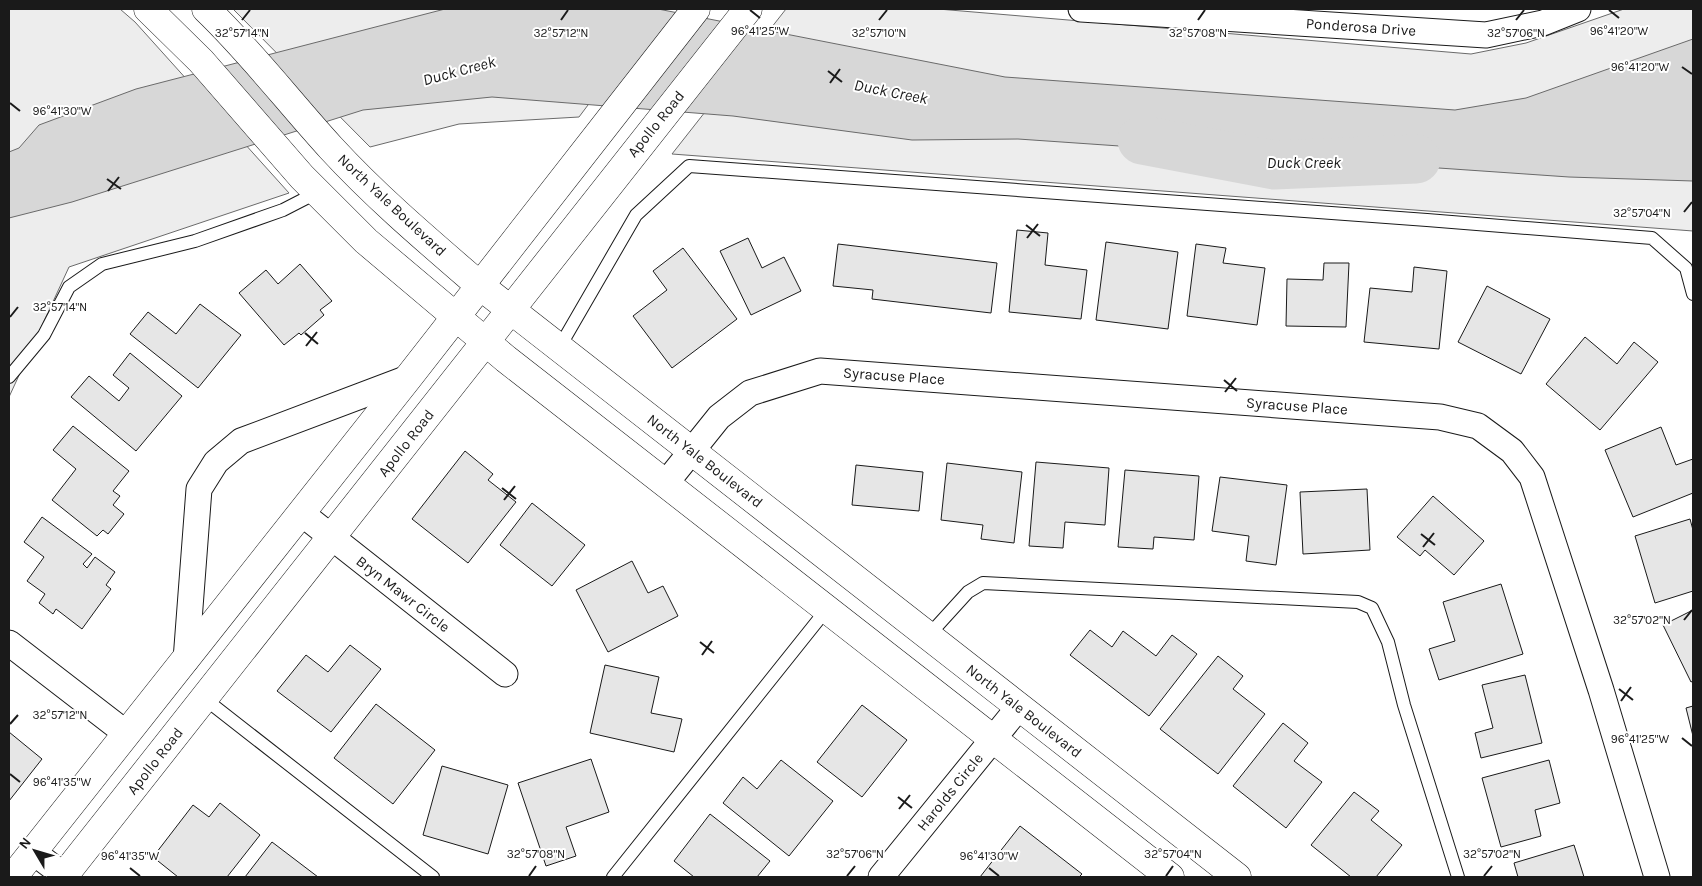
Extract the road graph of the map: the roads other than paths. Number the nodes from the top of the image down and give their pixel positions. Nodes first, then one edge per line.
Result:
1 (148, 9) edge
2 (206, 9) edge
3 (696, 9) edge
4 (748, 9) edge
5 (1081, 9) edge
6 (1578, 9) edge
7 (1333, 17) edge
8 (310, 185) junction
9 (479, 285) junction
10 (1693, 294) edge
11 (509, 310) junction
12 (455, 316) junction
13 (486, 342) junction
14 (559, 348) junction
15 (9, 377) edge
16 (408, 378) junction
17 (690, 450) junction
18 (666, 483) junction
19 (301, 514) junction
20 (332, 538) junction
21 (827, 609) junction
22 (928, 636) junction
23 (9, 643) edge
24 (186, 660) junction
25 (505, 674) dead end
26 (205, 699) junction
27 (1020, 707) junction
28 (127, 734) junction
29 (994, 739) junction
30 (34, 852) junction
31 (1166, 876) edge
32 (13, 877) edge
33 (65, 877) edge
34 (433, 877) edge
35 (613, 877) edge
36 (881, 877) edge
37 (1237, 877) edge
38 (1458, 877) edge
39 (1657, 877) edge

1 - 8 street
2 - 9 street, North Yale Boulevard
3 - 9 street
4 - 11 street, Apollo Road
5 - 7 street, Ponderosa Drive
6 - 7 street, Ponderosa Drive
8 - 12 street
8 - 15 lane
9 - 11 street, North Yale Boulevard
9 - 12 street
10 - 14 lane
11 - 13 street, Apollo Road
11 - 14 street, North Yale Boulevard
12 - 13 street
12 - 16 street
13 - 18 street
13 - 20 street, Apollo Road
14 - 17 street, North Yale Boulevard
16 - 19 street
16 - 24 street
17 - 18 street, Syracuse Place
17 - 22 street, North Yale Boulevard
17 - 39 street, Syracuse Place
18 - 21 street
19 - 20 street, Bryn Mawr Circle
19 - 24 street
20 - 25 street, Bryn Mawr Circle
20 - 26 street, Apollo Road
21 - 29 street
21 - 35 lane
22 - 27 street, North Yale Boulevard
22 - 38 lane
23 - 28 street
24 - 28 street
26 - 33 street, Apollo Road
26 - 34 lane
27 - 29 street, Harolds Circle
27 - 37 street, North Yale Boulevard
28 - 30 street
29 - 31 street
29 - 36 street, Harolds Circle
30 - 32 street
30 - 33 street

